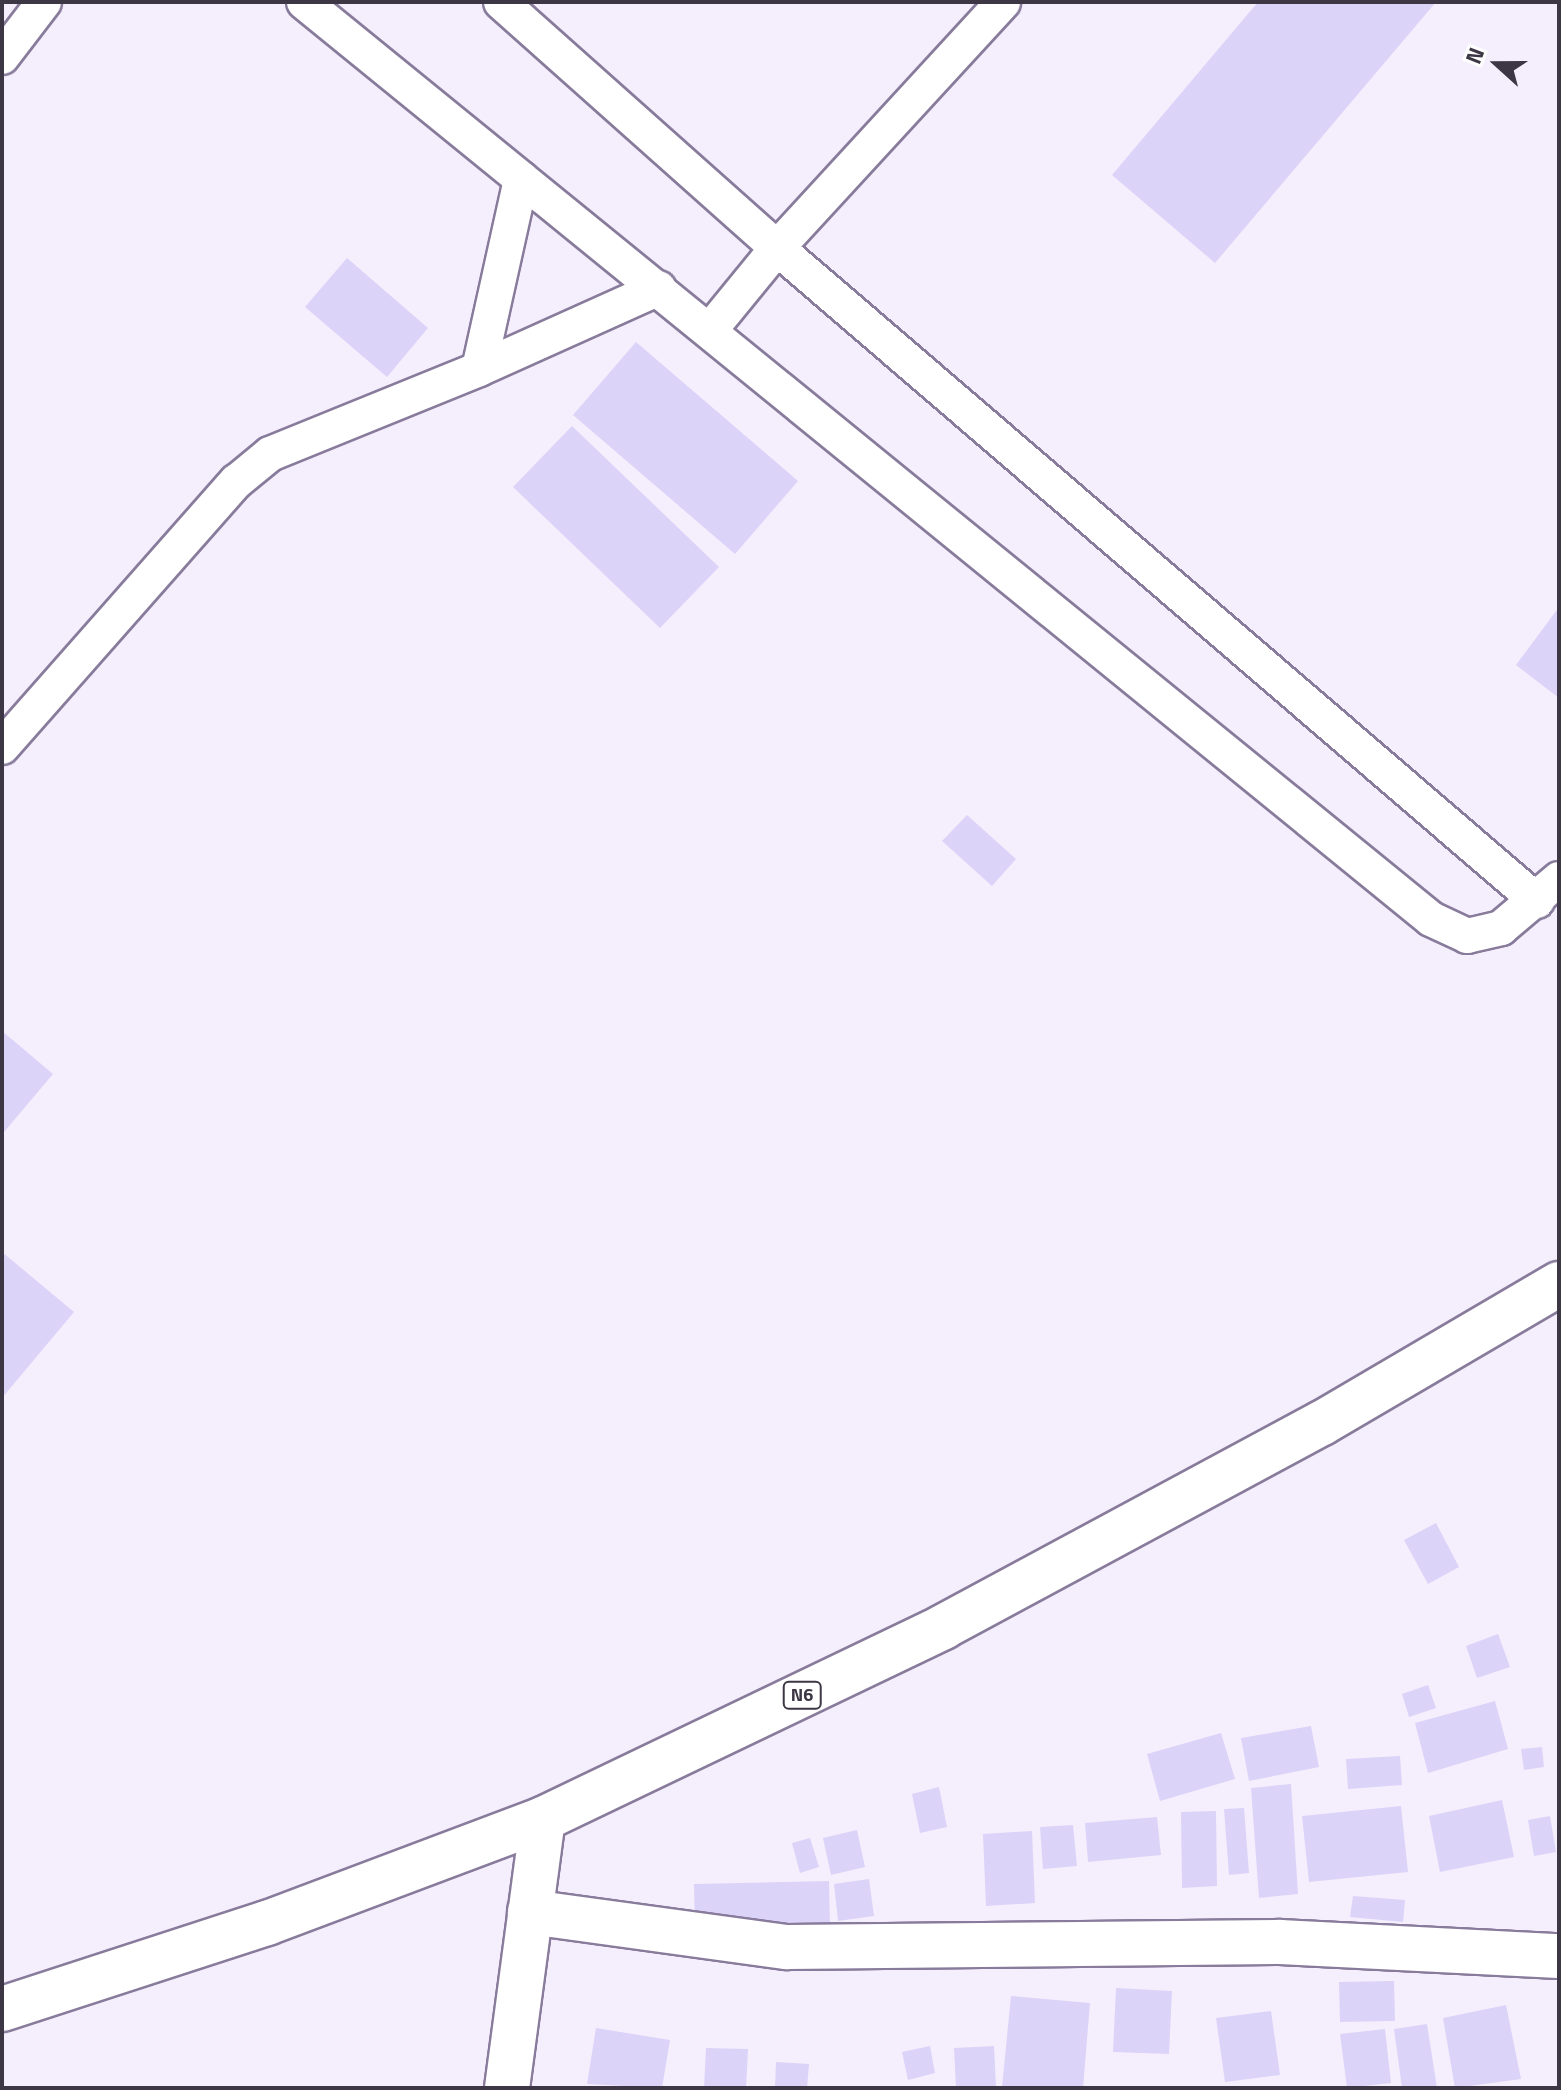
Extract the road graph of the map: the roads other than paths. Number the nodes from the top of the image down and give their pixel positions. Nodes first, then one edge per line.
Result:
1 (44, 2) edge
2 (304, 2) edge
3 (501, 2) edge
4 (1003, 2) edge
5 (2, 57) edge
6 (521, 179) junction
7 (777, 248) junction
8 (659, 288) junction
9 (710, 330) junction
10 (479, 369) junction
11 (2, 747) edge
12 (1548, 890) edge
13 (1559, 1284) edge
14 (543, 1819) junction
15 (530, 1912) junction
16 (1559, 1956) edge
17 (2, 2009) edge
18 (507, 2088) edge

1 - 5 lane
2 - 6 lane
3 - 7 lane
4 - 7 lane
6 - 8 lane
6 - 10 lane
7 - 9 lane
7 - 12 lane
8 - 9 lane
8 - 10 lane
9 - 12 lane
10 - 11 lane
13 - 14 main road, N6
14 - 15 main road
14 - 17 main road, N6
15 - 16 main road
15 - 18 main road

